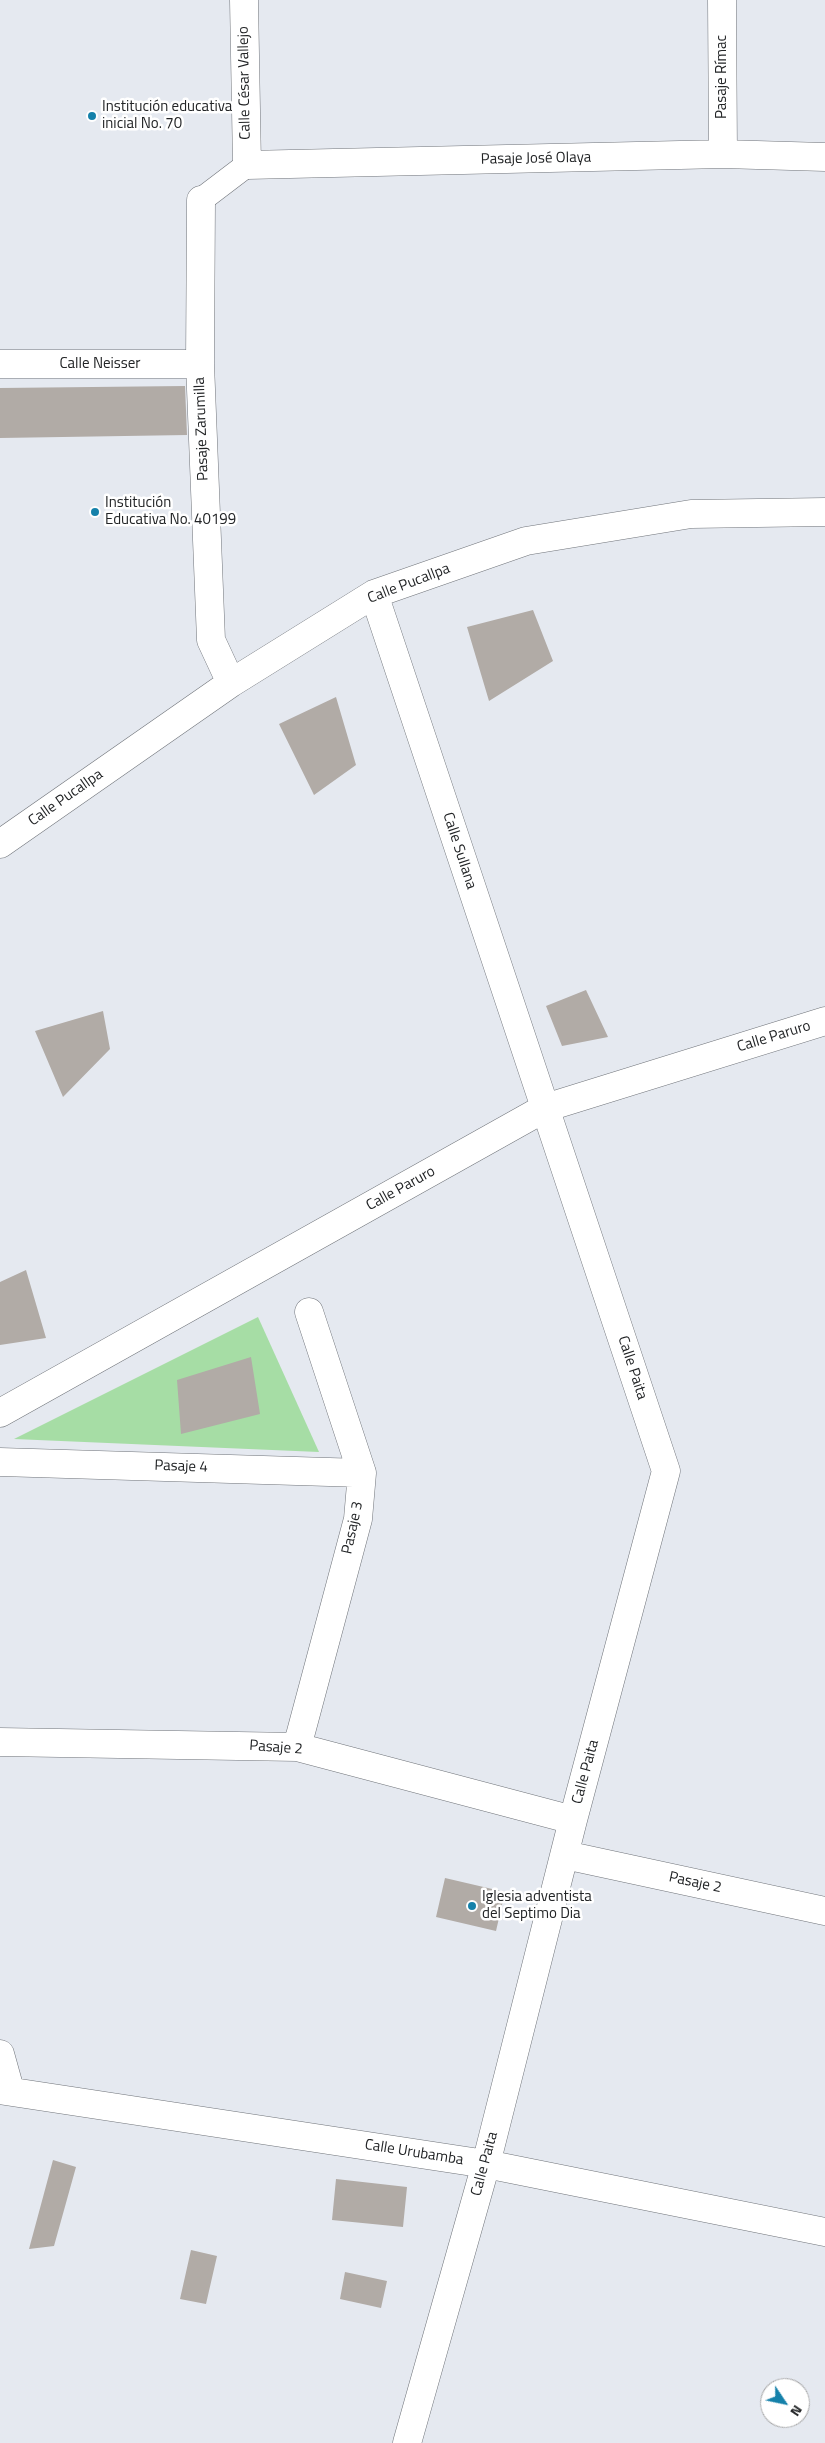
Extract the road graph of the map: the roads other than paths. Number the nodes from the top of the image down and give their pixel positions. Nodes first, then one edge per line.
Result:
1 (244, 0) edge
2 (722, 0) edge
3 (723, 154) junction
4 (825, 157) edge
5 (247, 165) junction
6 (200, 200) joint
7 (0, 364) edge
8 (200, 364) junction
9 (825, 512) edge
10 (374, 594) junction
11 (231, 683) junction
12 (0, 844) edge
13 (825, 1021) edge
14 (545, 1108) junction
15 (309, 1312) dead end
16 (0, 1412) edge
17 (0, 1462) edge
18 (362, 1473) junction
19 (0, 1742) edge
20 (297, 1747) junction
21 (573, 1820) junction
22 (565, 1855) junction
23 (825, 1911) edge
24 (0, 2054) edge
25 (5, 2090) edge
26 (486, 2164) junction
27 (825, 2232) edge
28 (408, 2443) edge

1 - 5 street, Calle César Vallejo
2 - 3 street, Pasaje Rímac
3 - 4 street, Pasaje José Olaya
3 - 5 street, Pasaje José Olaya
5 - 6 street
6 - 8 street, Pasaje Zarumilla
7 - 8 street, Calle Neisser
8 - 11 street, Pasaje Zarumilla
9 - 10 street, Calle Pucallpa
10 - 11 street, Calle Pucallpa
10 - 14 street, Calle Sullana
11 - 12 street, Calle Pucallpa
13 - 14 street, Calle Paruro
14 - 16 street, Calle Paruro
14 - 21 street, Calle Paita
15 - 18 street, Pasaje 3
17 - 18 street, Pasaje 4
18 - 20 street, Pasaje 3
19 - 20 street, Pasaje 2
20 - 21 street, Pasaje 2
21 - 22 street, Calle Paita
22 - 23 street, Pasaje 2
22 - 26 street, Calle Paita
24 - 25 street
25 - 26 street, Calle Urubamba
26 - 27 street, Calle Urubamba
26 - 28 street, Calle Paita

